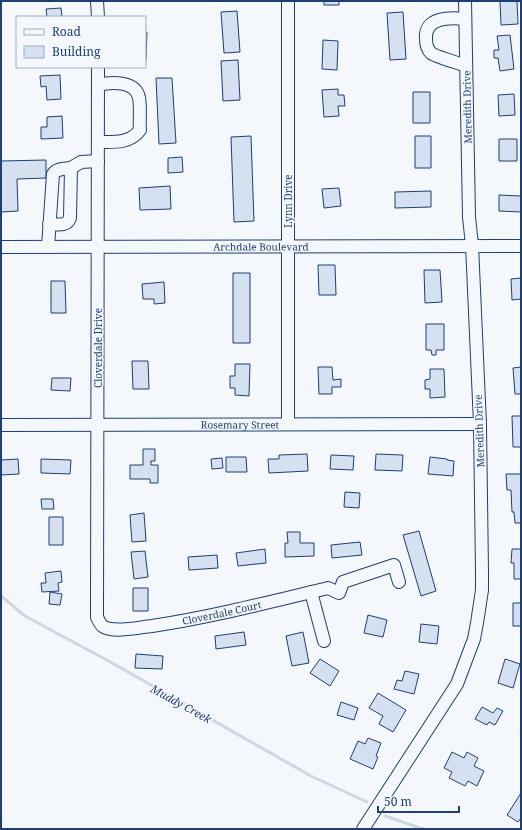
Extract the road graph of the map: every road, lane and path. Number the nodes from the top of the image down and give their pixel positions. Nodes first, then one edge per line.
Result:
1 (98, 1) edge
2 (288, 1) edge
3 (465, 1) edge
4 (98, 16) edge
5 (466, 19) junction
6 (466, 66) junction
7 (98, 68) edge
8 (98, 85) junction
9 (98, 142) junction
10 (98, 161) junction
11 (71, 168) junction
12 (49, 224) junction
13 (472, 245) junction
14 (521, 246) edge
15 (1, 247) edge
16 (48, 247) junction
17 (98, 247) junction
18 (288, 247) junction
19 (288, 424) junction
20 (480, 424) junction
21 (1, 425) edge
22 (98, 425) junction
23 (399, 582) dead end
24 (311, 592) junction
25 (103, 627) joint
26 (324, 641) dead end
27 (363, 829) edge

1 - 4 street
2 - 18 street, Lynn Drive
3 - 5 street, Meredith Drive
5 - 6 street, Meredith Drive
5 - 6 street
6 - 13 street, Meredith Drive
7 - 8 street, Cloverdale Drive
8 - 9 street, Cloverdale Drive
8 - 9 street
9 - 10 street, Cloverdale Drive
10 - 11 street
10 - 17 street, Cloverdale Drive
11 - 12 street
11 - 12 street
12 - 16 street
13 - 14 street, Archdale Boulevard
13 - 18 street, Archdale Boulevard
13 - 20 street, Meredith Drive
15 - 16 street, Archdale Boulevard
16 - 17 street, Archdale Boulevard
17 - 18 street, Archdale Boulevard
17 - 22 street, Cloverdale Drive
18 - 19 street, Lynn Drive
19 - 20 street, Rosemary Street
19 - 22 street, Rosemary Street
20 - 27 street, Meredith Drive
21 - 22 street, Rosemary Street
22 - 25 street, Cloverdale Drive
23 - 24 street, Cloverdale Court
24 - 25 street, Cloverdale Court
24 - 26 street

